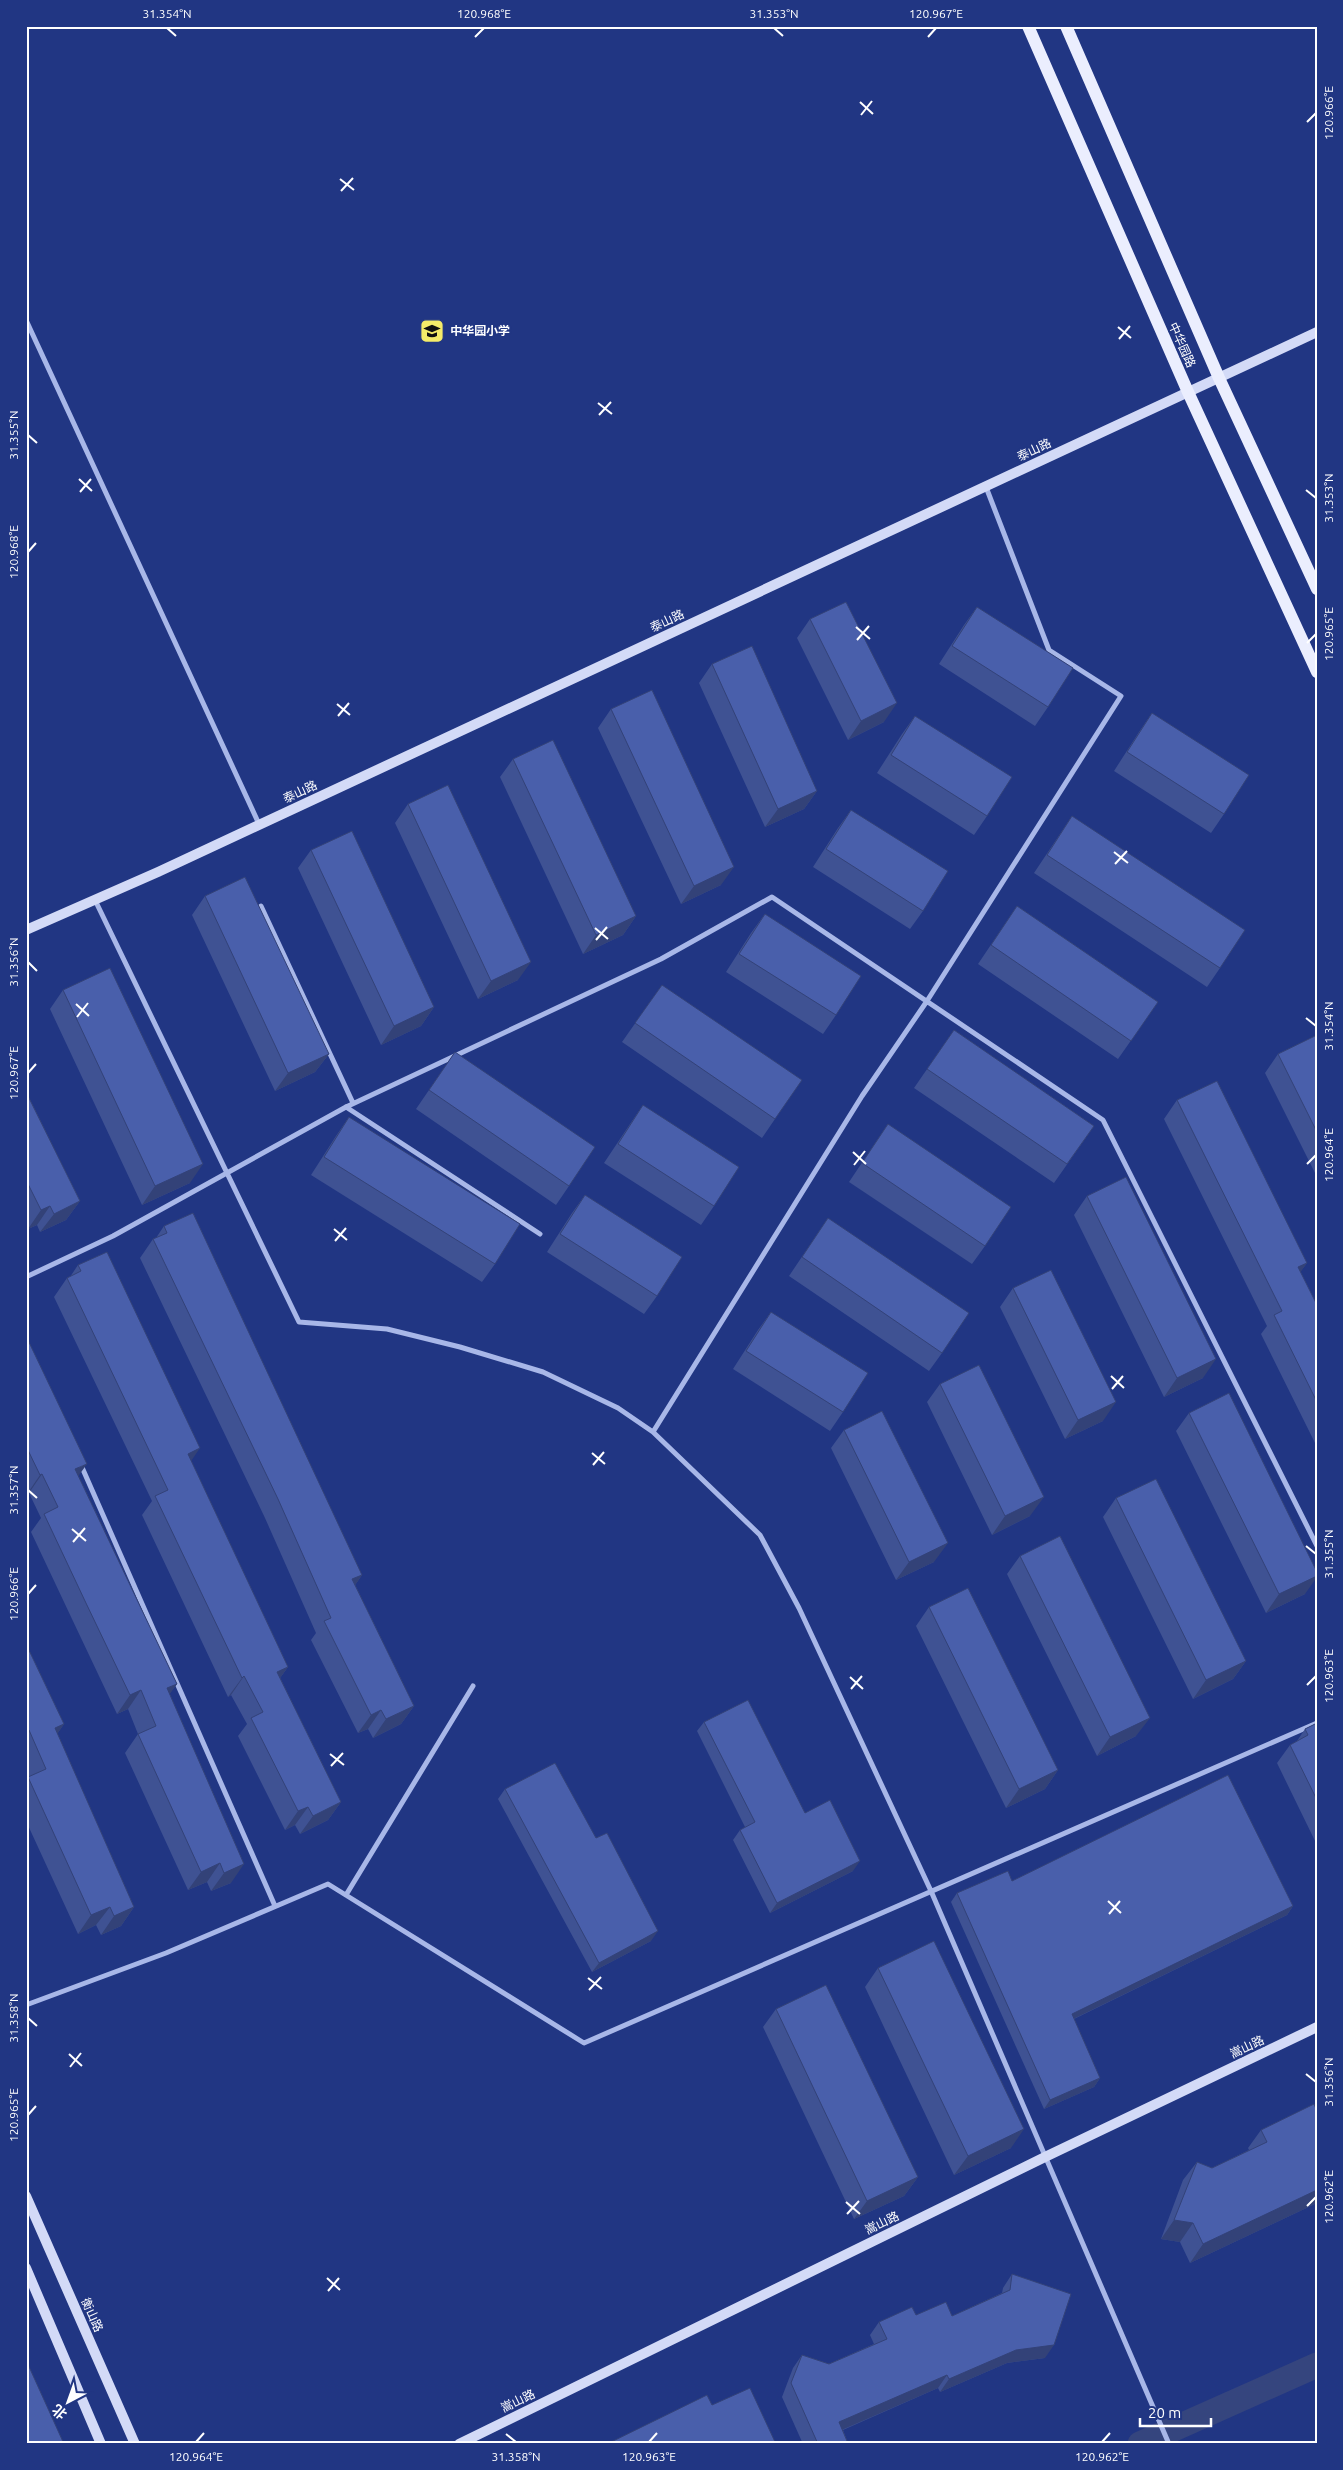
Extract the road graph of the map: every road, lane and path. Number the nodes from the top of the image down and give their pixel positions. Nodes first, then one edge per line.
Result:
1 (1028, 26) edge
2 (1066, 26) edge
3 (26, 320) edge
4 (1317, 332) edge
5 (1219, 378) junction
6 (1188, 392) junction
7 (986, 487) junction
8 (1317, 589) edge
9 (1317, 672) edge
10 (259, 825) junction
11 (95, 900) junction
12 (261, 906) edge
13 (26, 930) edge
14 (927, 1001) junction
15 (353, 1103) junction
16 (346, 1107) junction
17 (226, 1174) junction
18 (540, 1234) dead end
19 (26, 1277) edge
20 (653, 1432) junction
21 (78, 1460) edge
22 (1317, 1546) edge
23 (473, 1686) dead end
24 (1317, 1723) edge
25 (931, 1891) junction
26 (346, 1895) junction
27 (275, 1906) junction
28 (26, 2005) edge
29 (1317, 2027) edge
30 (1045, 2157) junction
31 (26, 2196) edge
32 (26, 2268) edge
33 (100, 2444) edge
34 (135, 2444) edge
35 (459, 2444) edge
36 (1169, 2444) edge

1 - 6 main road, 中华园路
2 - 5 main road, 中华园路
3 - 10 street
4 - 5 street, 泰山路
5 - 6 street, 泰山路
5 - 8 main road, 中华园路
6 - 7 street, 泰山路
6 - 9 main road, 中华园路
7 - 10 street, 泰山路
7 - 14 street
10 - 11 street, 泰山路
11 - 13 street, 泰山路
11 - 17 street
12 - 15 street
14 - 15 street
14 - 20 street
14 - 22 street
15 - 16 street
16 - 17 street
16 - 18 street
17 - 19 street
17 - 20 street
20 - 25 street
21 - 27 street
23 - 26 street
24 - 25 street
25 - 26 street
25 - 30 street
26 - 27 street
27 - 28 street
29 - 30 street, 嵩山路
30 - 35 street, 嵩山路
30 - 36 street
31 - 34 street, 衡山路
32 - 33 street

